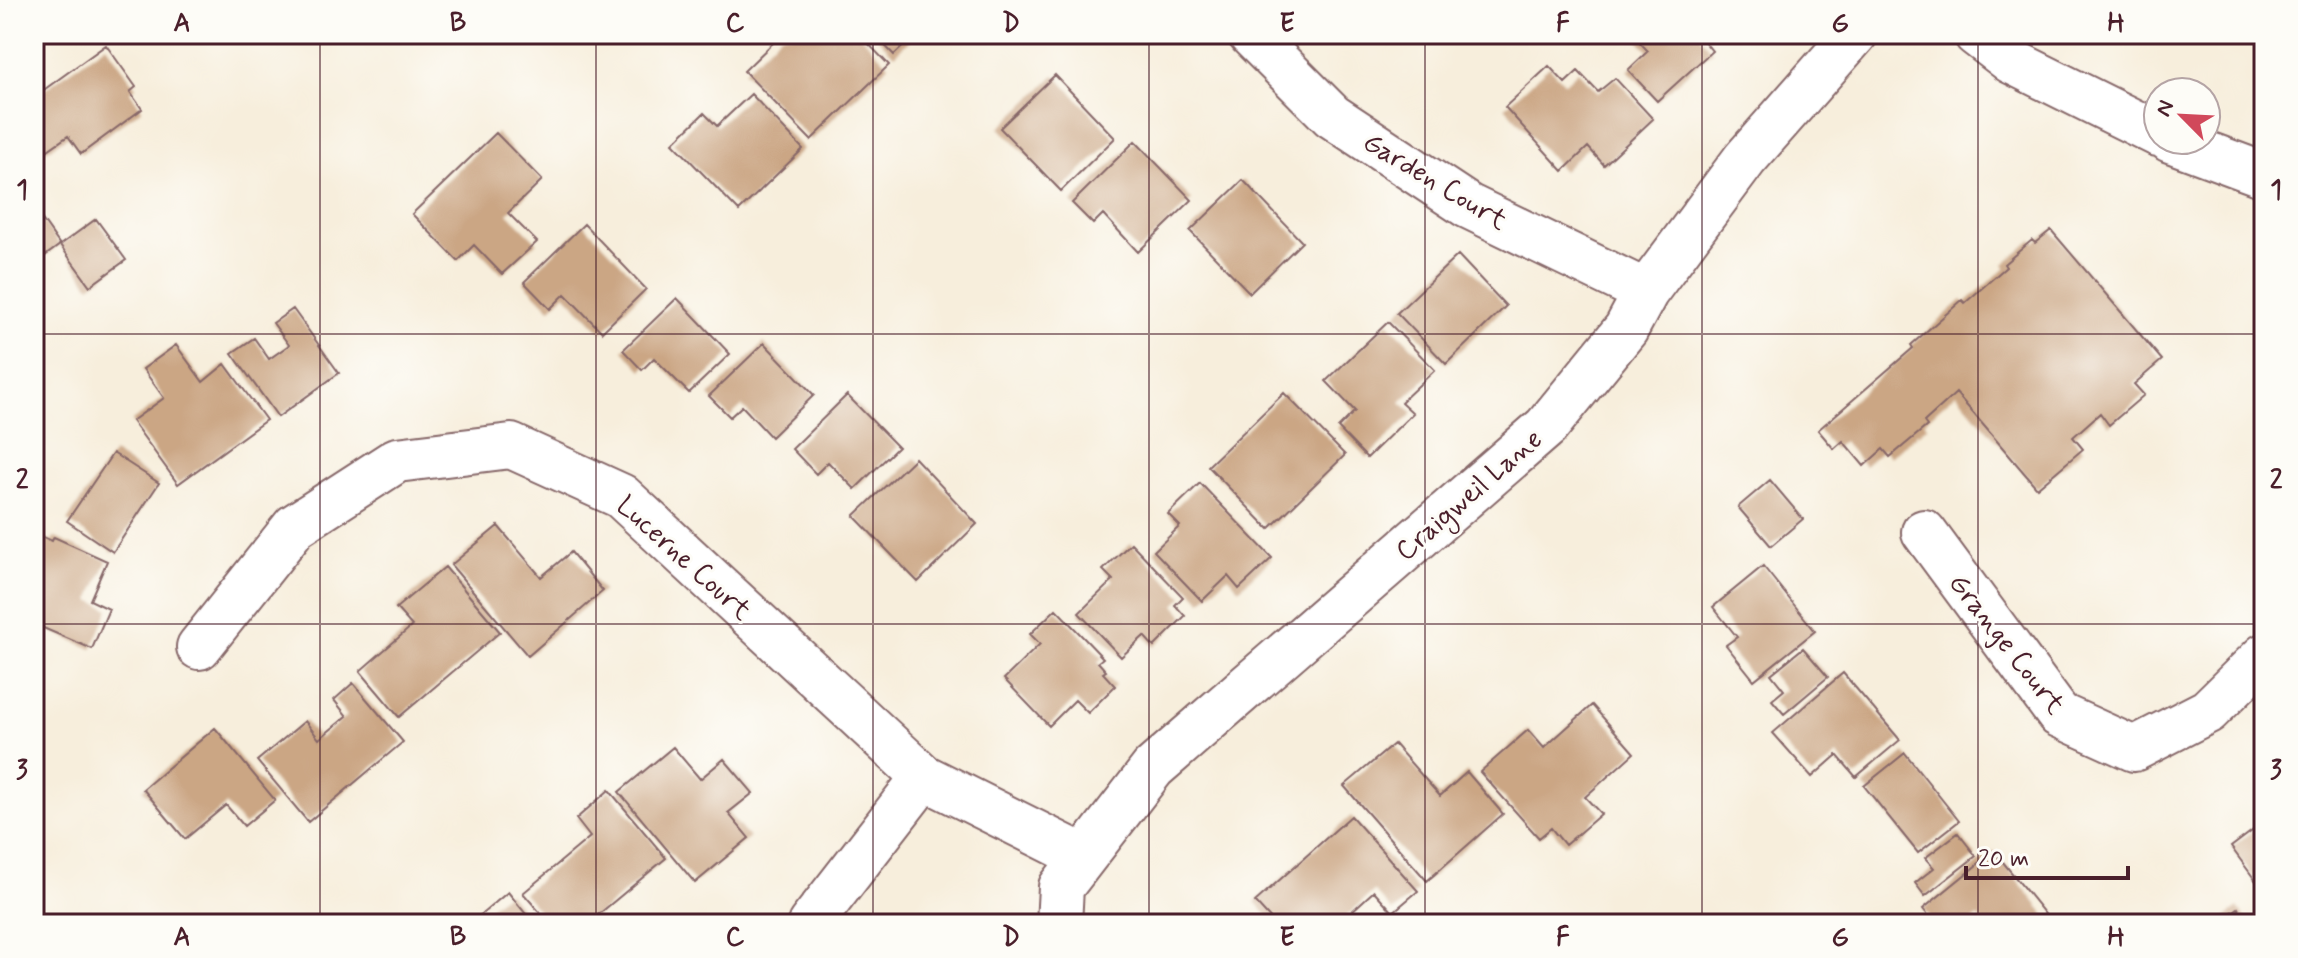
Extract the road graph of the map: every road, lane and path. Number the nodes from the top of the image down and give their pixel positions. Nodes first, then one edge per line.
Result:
1 (1250, 34) edge
2 (1855, 34) edge
3 (1976, 34) edge
4 (2142, 126) edge
5 (2213, 156) edge
6 (2264, 175) edge
7 (1646, 292) junction
8 (1924, 532) dead end
9 (199, 647) dead end
10 (2264, 656) edge
11 (924, 777) junction
12 (1084, 857) junction
13 (810, 924) edge
14 (1059, 924) edge

1 - 7 street, Garden Court
2 - 7 street, Craigweil Lane
3 - 4 street
5 - 6 street
7 - 12 street, Craigweil Lane
8 - 10 street, Grange Court
9 - 11 street, Lucerne Court
11 - 12 street, Lucerne Court
11 - 13 street
12 - 14 street, Craigweil Lane

